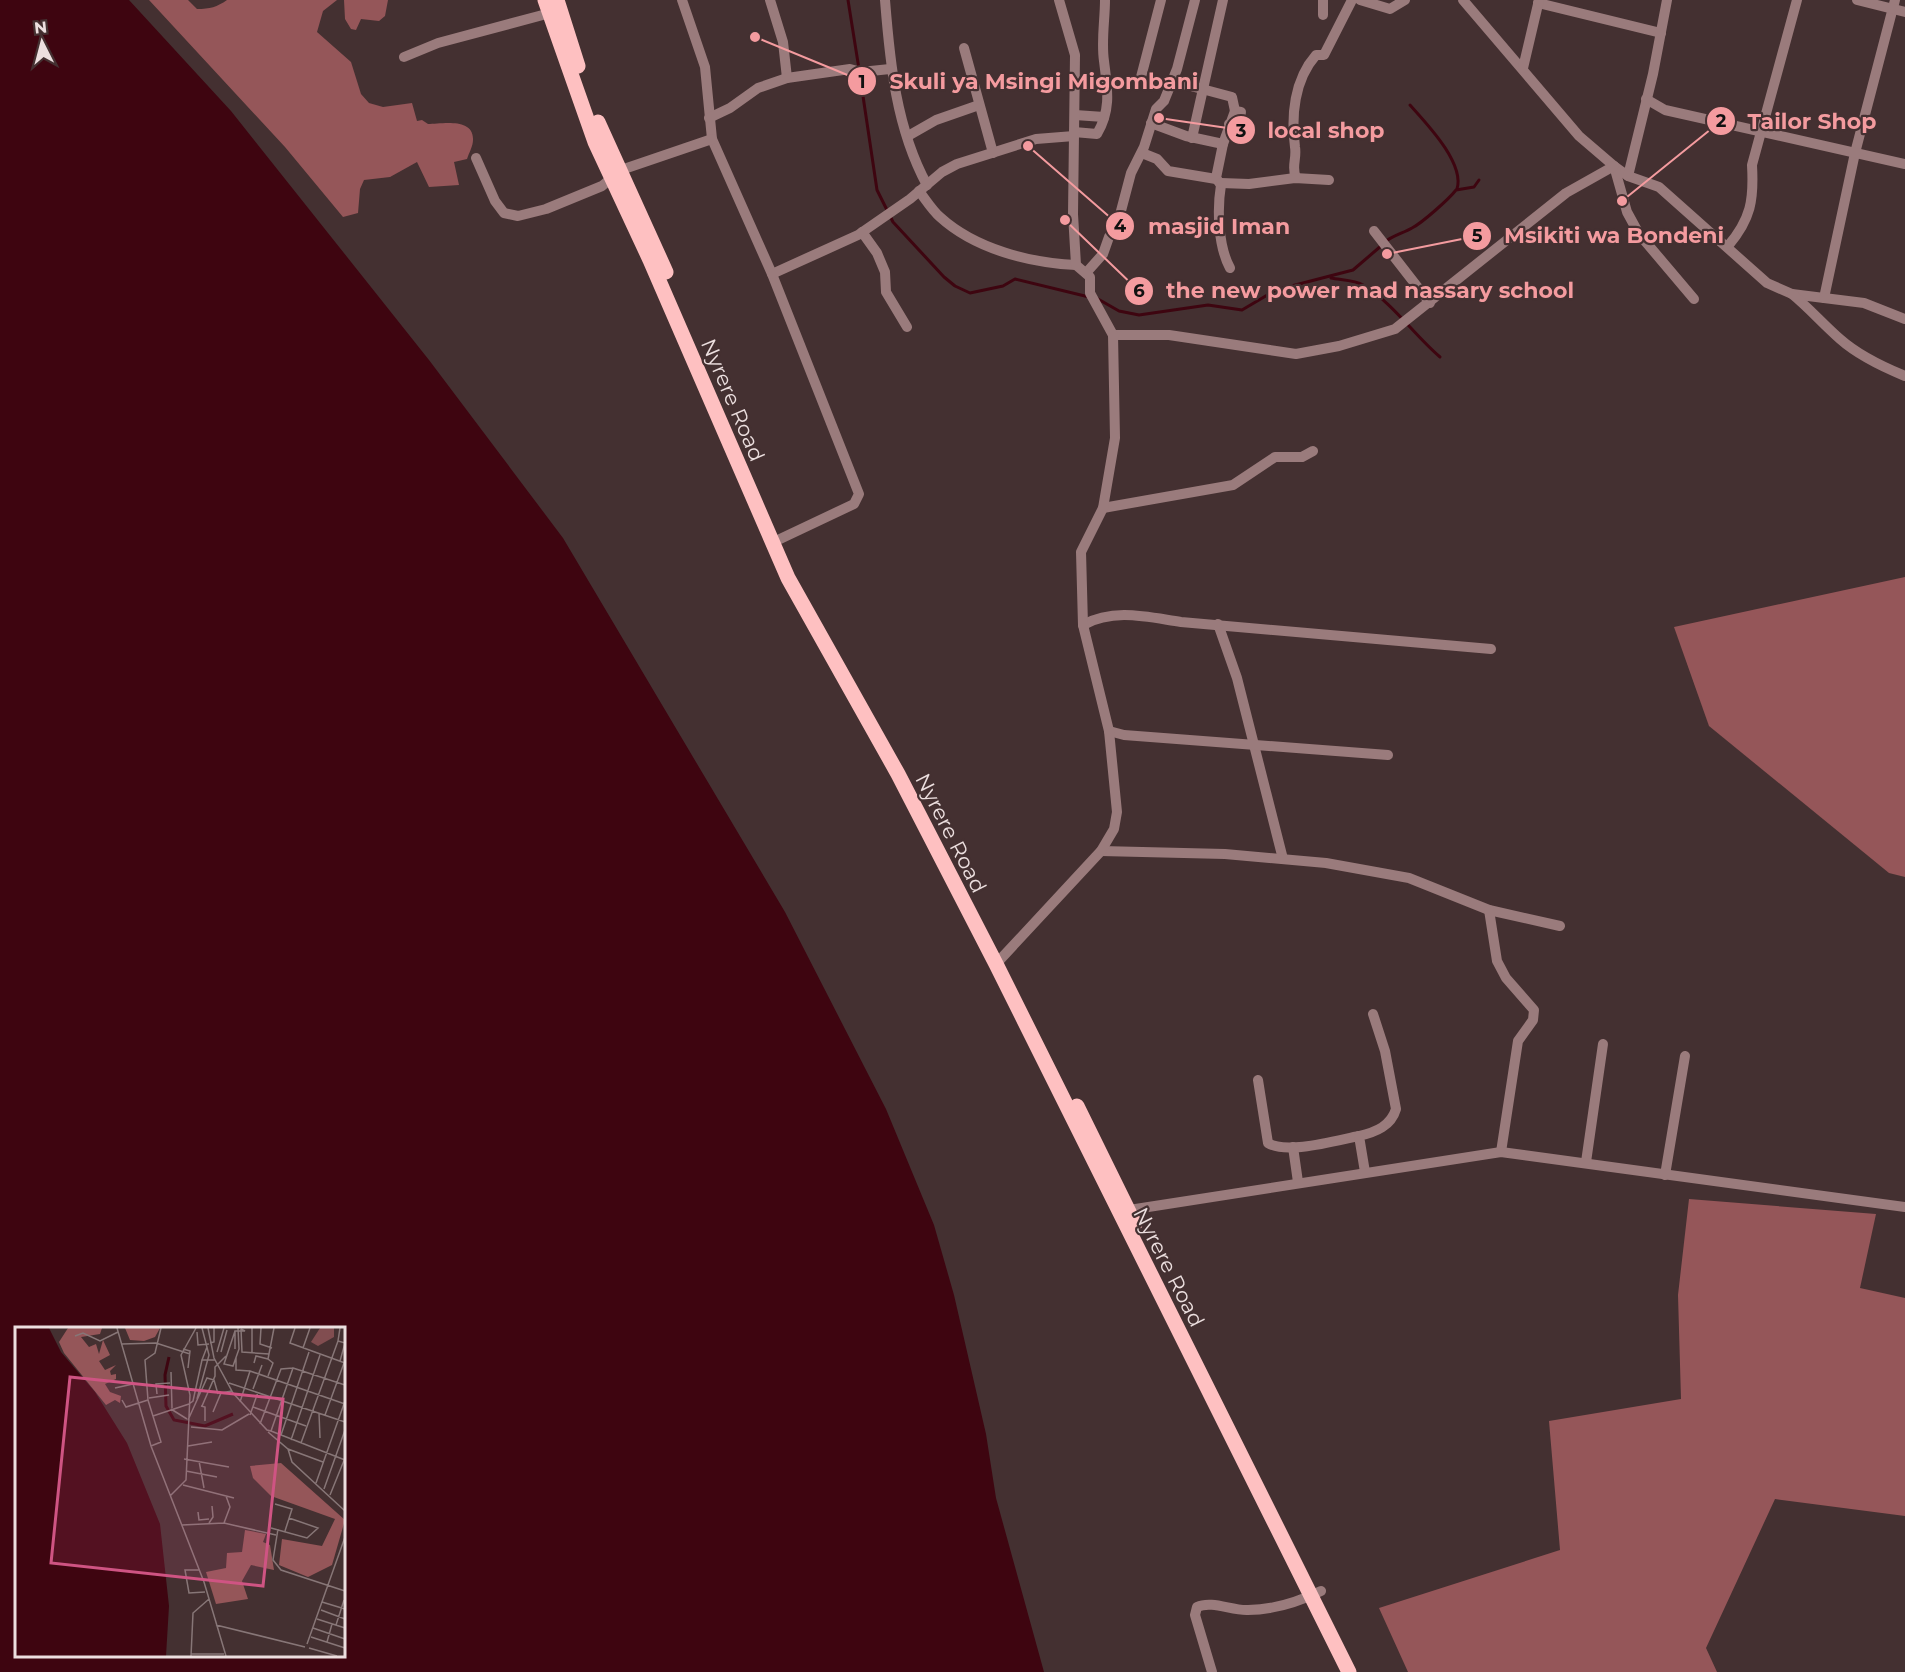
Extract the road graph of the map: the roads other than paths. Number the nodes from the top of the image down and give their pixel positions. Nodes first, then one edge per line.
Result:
1 (682, 0) edge
2 (770, 0) edge
3 (885, 0) edge
4 (1059, 0) edge
5 (1105, 0) edge
6 (1161, 0) edge
7 (1195, 0) edge
8 (1223, 0) edge
9 (1323, 0) edge
10 (1352, 0) edge
11 (1360, 0) edge
12 (1405, 0) edge
13 (1463, 0) edge
14 (1667, 0) edge
15 (1797, 0) edge
16 (1857, 0) edge
17 (1539, 2) edge
18 (1376, 3) edge
19 (1894, 5) edge
20 (553, 6) edge
21 (1905, 12) edge
22 (1323, 15) dead end
23 (1661, 33) junction
24 (964, 48) dead end
25 (404, 57) dead end
26 (1523, 68) junction
27 (890, 69) junction
28 (1141, 77) dead end
29 (787, 78) junction
30 (1172, 81) junction
31 (1204, 90) junction
32 (1646, 99) junction
33 (979, 105) junction
34 (1075, 115) junction
35 (1104, 117) junction
36 (709, 118) junction
37 (1151, 123) junction
38 (1761, 130) junction
39 (1074, 134) junction
40 (908, 136) junction
41 (1192, 138) junction
42 (712, 139) junction
43 (1224, 144) junction
44 (993, 153) junction
45 (1142, 153) junction
46 (1856, 153) junction
47 (476, 158) dead end
48 (1905, 164) edge
49 (1614, 166) junction
50 (616, 174) junction
51 (1628, 176) junction
52 (1296, 178) junction
53 (1329, 180) dead end
54 (1218, 181) junction
55 (923, 188) junction
56 (1374, 231) dead end
57 (862, 232) junction
58 (1728, 246) junction
59 (1076, 265) junction
60 (1230, 268) dead end
61 (1086, 273) junction
62 (772, 274) junction
63 (1792, 294) junction
64 (1824, 298) junction
65 (1694, 300) dead end
66 (1430, 303) junction
67 (1905, 319) edge
68 (907, 327) dead end
69 (1113, 335) junction
70 (1905, 376) edge
71 (1313, 451) dead end
72 (1103, 508) junction
73 (780, 539) junction
74 (1218, 624) junction
75 (1083, 626) junction
76 (1491, 649) dead end
77 (1109, 731) junction
78 (1252, 745) junction
79 (1388, 755) dead end
80 (1101, 851) junction
81 (1283, 859) junction
82 (1490, 910) junction
83 (1560, 926) dead end
84 (999, 961) junction
85 (1373, 1014) dead end
86 (1603, 1044) dead end
87 (1685, 1056) dead end
88 (1258, 1080) dead end
89 (1359, 1136) junction
90 (1293, 1147) junction
91 (1501, 1152) junction
92 (1586, 1162) junction
93 (1365, 1172) junction
94 (1665, 1175) junction
95 (1298, 1182) junction
96 (1905, 1207) edge
97 (1129, 1210) junction
98 (1316, 1593) junction
99 (1212, 1672) edge
100 (1349, 1672) edge
101 (1360, 1672) edge

1 - 36 street
2 - 29 street
3 - 27 street
4 - 34 street
5 - 35 street
6 - 28 street
7 - 30 street
8 - 31 street
9 - 22 street
10 - 52 street
11 - 18 street
12 - 18 street
13 - 26 street
14 - 23 street
15 - 38 street
16 - 19 street
17 - 23 street
17 - 26 street
19 - 21 street
19 - 46 street
20 - 25 street
20 - 50 main road, Nyrere Road
23 - 32 street
24 - 33 street
26 - 49 street
27 - 29 street
27 - 40 street
29 - 36 street
30 - 31 street
30 - 37 street
31 - 41 street
31 - 43 street
32 - 38 street
32 - 51 street
33 - 40 street
33 - 44 street
34 - 35 street
34 - 39 street
35 - 39 street
36 - 42 street
37 - 41 street
37 - 45 street
38 - 46 street
38 - 58 street
39 - 44 street
39 - 59 street
40 - 55 street
41 - 43 street
42 - 50 street
42 - 62 street
43 - 54 street
44 - 55 street
45 - 54 street
45 - 61 street
46 - 48 street
46 - 64 street
47 - 50 street
49 - 51 street
49 - 65 street
49 - 66 street
50 - 73 main road, Nyrere Road
50 - 84 main road, Nyrere Road
51 - 58 street
52 - 53 street
52 - 54 street
54 - 60 street
55 - 57 street
55 - 59 street
56 - 66 street
57 - 62 street
57 - 68 street
58 - 63 street
59 - 61 street
61 - 69 street
62 - 73 street
63 - 64 street
63 - 70 street
64 - 67 street
66 - 69 street
69 - 72 street
71 - 72 street
72 - 75 street
73 - 84 main road, Nyrere Road
74 - 75 street
74 - 76 street
74 - 78 street
75 - 77 street
77 - 78 street
77 - 80 street
78 - 79 street
78 - 81 street
80 - 81 street
80 - 84 street
81 - 82 street
82 - 83 street
82 - 91 street
84 - 97 main road, Nyrere Road
84 - 98 main road, Nyrere Road
85 - 89 street
86 - 92 street
87 - 94 street
88 - 90 street
89 - 90 street
89 - 93 street
90 - 95 street
91 - 92 street
91 - 93 street
92 - 94 street
93 - 95 street
94 - 96 street
95 - 97 street
97 - 98 main road, Nyrere Road
98 - 99 street
98 - 100 main road, Nyrere Road
98 - 101 main road, Nyrere Road

